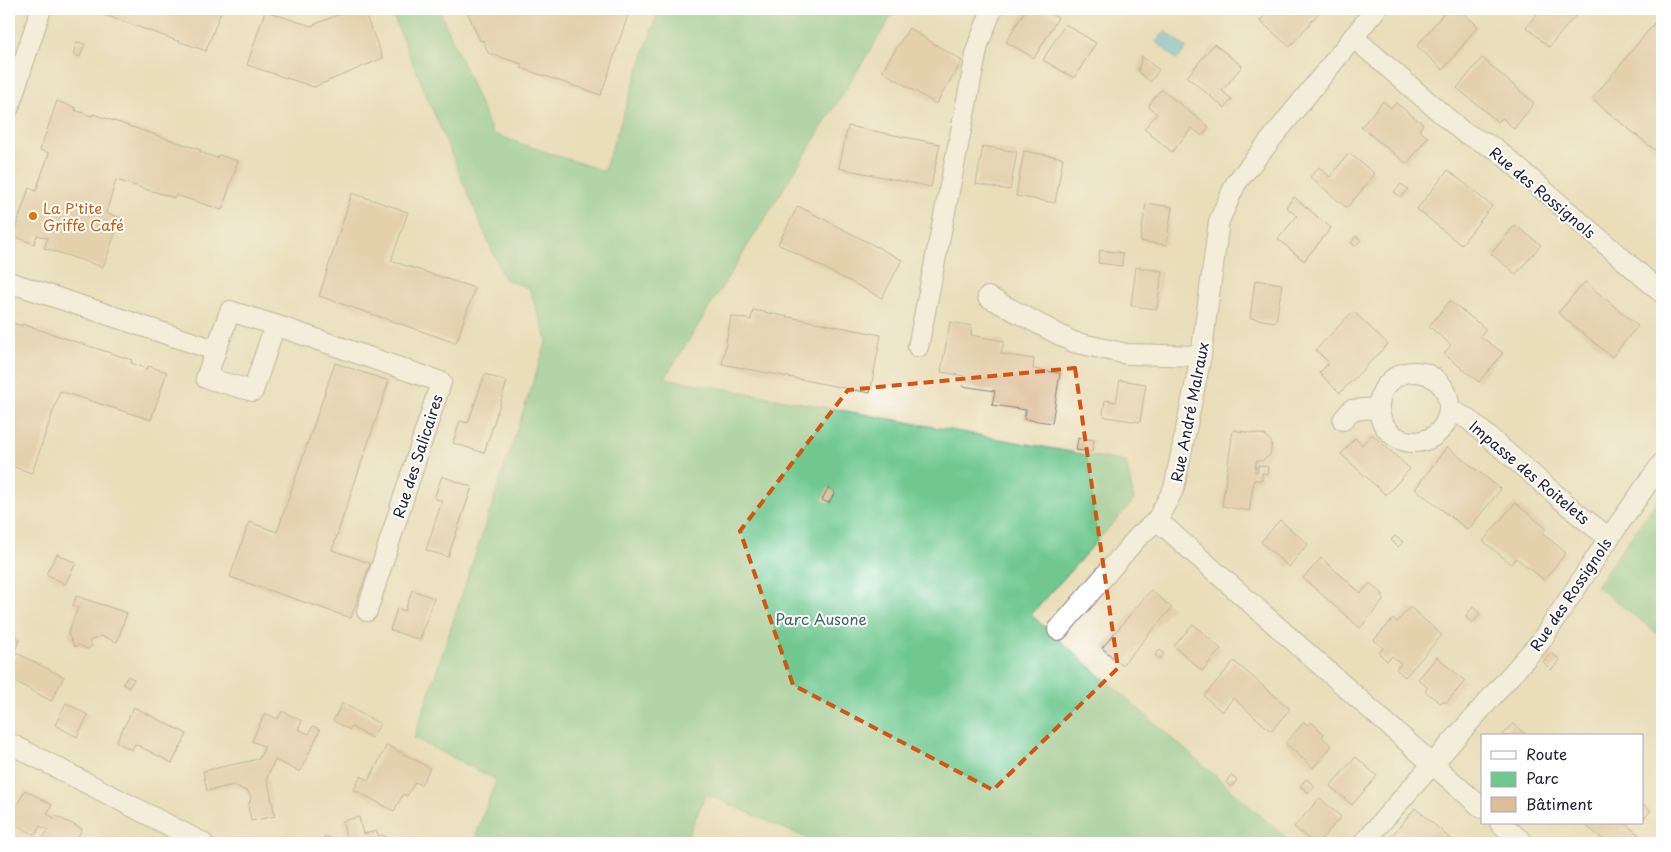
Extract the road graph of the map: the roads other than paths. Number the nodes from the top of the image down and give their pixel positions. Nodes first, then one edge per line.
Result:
1 (41, 9) edge
2 (992, 9) edge
3 (1376, 9) edge
4 (1353, 38) junction
5 (9, 107) edge
6 (9, 282) edge
7 (1662, 293) edge
8 (988, 297) dead end
9 (275, 325) junction
10 (918, 348) dead end
11 (216, 350) junction
12 (1201, 356) junction
13 (1378, 408) junction
14 (1450, 410) junction
15 (1343, 420) dead end
16 (1662, 463) edge
17 (1157, 520) junction
18 (1609, 538) junction
19 (367, 611) dead end
20 (1058, 630) dead end
21 (9, 743) edge
22 (1432, 765) junction
23 (1481, 807) edge
24 (1501, 824) edge
25 (204, 843) edge
26 (1363, 843) edge
27 (1524, 843) edge

1 - 5 street
2 - 10 street
3 - 4 street, Rue André Malraux
4 - 7 street, Rue des Rossignols
4 - 12 street, Rue André Malraux
6 - 11 street
8 - 12 street
9 - 11 street, Rue des Salicaires
9 - 11 street, Rue des Salicaires
9 - 19 street, Rue des Salicaires
12 - 17 street, Rue André Malraux
13 - 14 street, Impasse des Roitelets
13 - 14 street
13 - 15 street
14 - 18 street, Impasse des Roitelets
16 - 18 street, Rue des Rossignols
17 - 20 street
17 - 22 street
18 - 22 street, Rue des Rossignols
21 - 25 street
22 - 23 street
22 - 26 street, Rue des Rossignols
24 - 27 street

